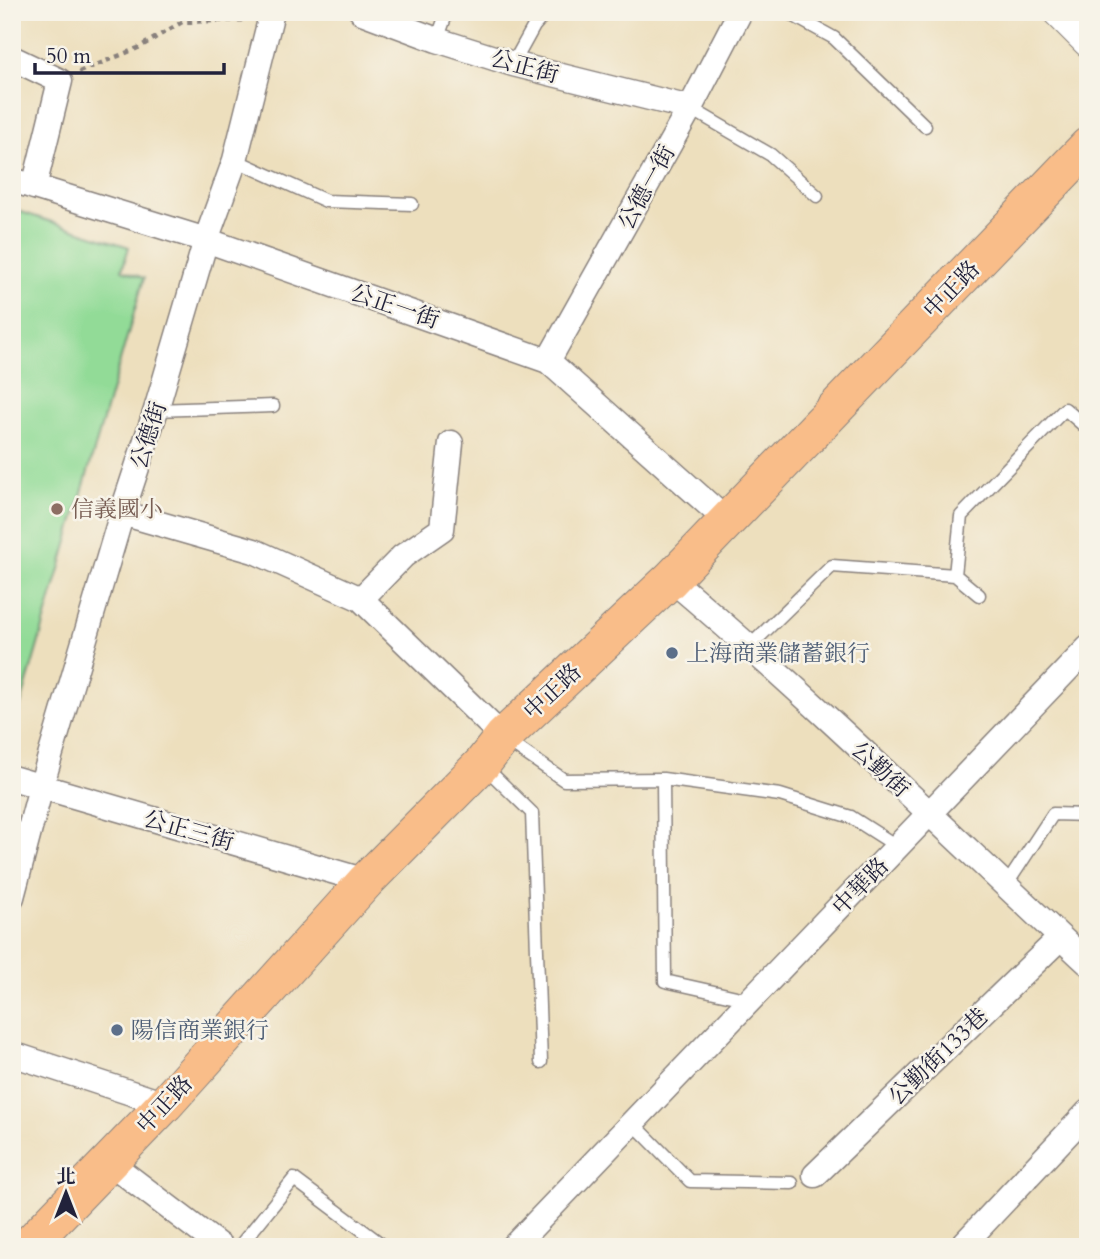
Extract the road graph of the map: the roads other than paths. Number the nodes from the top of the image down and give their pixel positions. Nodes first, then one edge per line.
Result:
1 (362, 12) edge
2 (447, 12) edge
3 (546, 12) edge
4 (740, 12) edge
5 (787, 12) edge
6 (1058, 12) edge
7 (262, 16) edge
8 (437, 40) junction
9 (1088, 42) edge
10 (12, 58) edge
11 (513, 64) junction
12 (690, 108) junction
13 (925, 126) dead end
14 (1088, 146) edge
15 (235, 160) junction
16 (23, 184) edge
17 (817, 196) dead end
18 (412, 204) dead end
19 (206, 240) junction
20 (548, 361) junction
21 (273, 407) dead end
22 (156, 410) junction
23 (1088, 429) edge
24 (451, 443) dead end
25 (122, 513) junction
26 (727, 521) junction
27 (955, 575) junction
28 (671, 579) junction
29 (979, 595) dead end
30 (361, 599) junction
31 (750, 646) junction
32 (1088, 648) edge
33 (493, 751) junction
34 (12, 778) edge
35 (663, 779) junction
36 (41, 787) junction
37 (929, 815) junction
38 (1088, 815) edge
39 (898, 847) junction
40 (366, 881) junction
41 (1006, 884) junction
42 (12, 897) edge
43 (1060, 938) junction
44 (1088, 963) edge
45 (750, 1000) junction
46 (12, 1054) edge
47 (541, 1062) dead end
48 (165, 1104) junction
49 (1088, 1112) edge
50 (632, 1122) junction
51 (109, 1162) junction
52 (804, 1179) joint
53 (29, 1246) edge
54 (221, 1247) edge
55 (239, 1247) edge
56 (385, 1247) edge
57 (513, 1247) edge
58 (961, 1247) edge

1 - 8 street, 公正街
2 - 8 lane
3 - 11 lane
4 - 12 street, 公德一街
5 - 13 lane
6 - 9 street
7 - 15 street, 公德街
8 - 11 street, 公正街
10 - 16 street
11 - 12 street, 公正街
12 - 17 lane
12 - 20 street, 公德一街
14 - 26 main road, 中正路
15 - 18 lane
15 - 19 street, 公德街
16 - 19 street, 公正一街
19 - 20 street, 公正一街
19 - 22 street, 公德街
20 - 26 street, 公正一街
21 - 22 lane
22 - 25 street, 公德街
23 - 27 lane
24 - 30 street
25 - 30 street
25 - 36 street, 公德街
26 - 28 main road, 中正路
27 - 29 lane
27 - 31 lane
28 - 31 street, 公勤街
28 - 33 main road, 中正路
30 - 33 street
31 - 37 street, 公勤街
32 - 37 street, 中華路
33 - 35 lane
33 - 40 main road, 中正路
33 - 47 lane
34 - 36 street, 公正三街
35 - 39 lane
35 - 45 lane
36 - 40 street, 公正三街
36 - 42 street, 公德街
37 - 39 street, 中華路
37 - 41 street, 公勤街
38 - 41 lane
39 - 45 street, 中華路
40 - 48 main road, 中正路
41 - 43 street, 公勤街
43 - 44 street, 公勤街
43 - 52 street, 公勤街133巷
45 - 50 street, 中華路
46 - 48 street
48 - 51 main road, 中正路
49 - 58 street
50 - 52 lane
50 - 57 street, 中華路
51 - 53 main road, 中正路
51 - 54 street
55 - 56 lane

